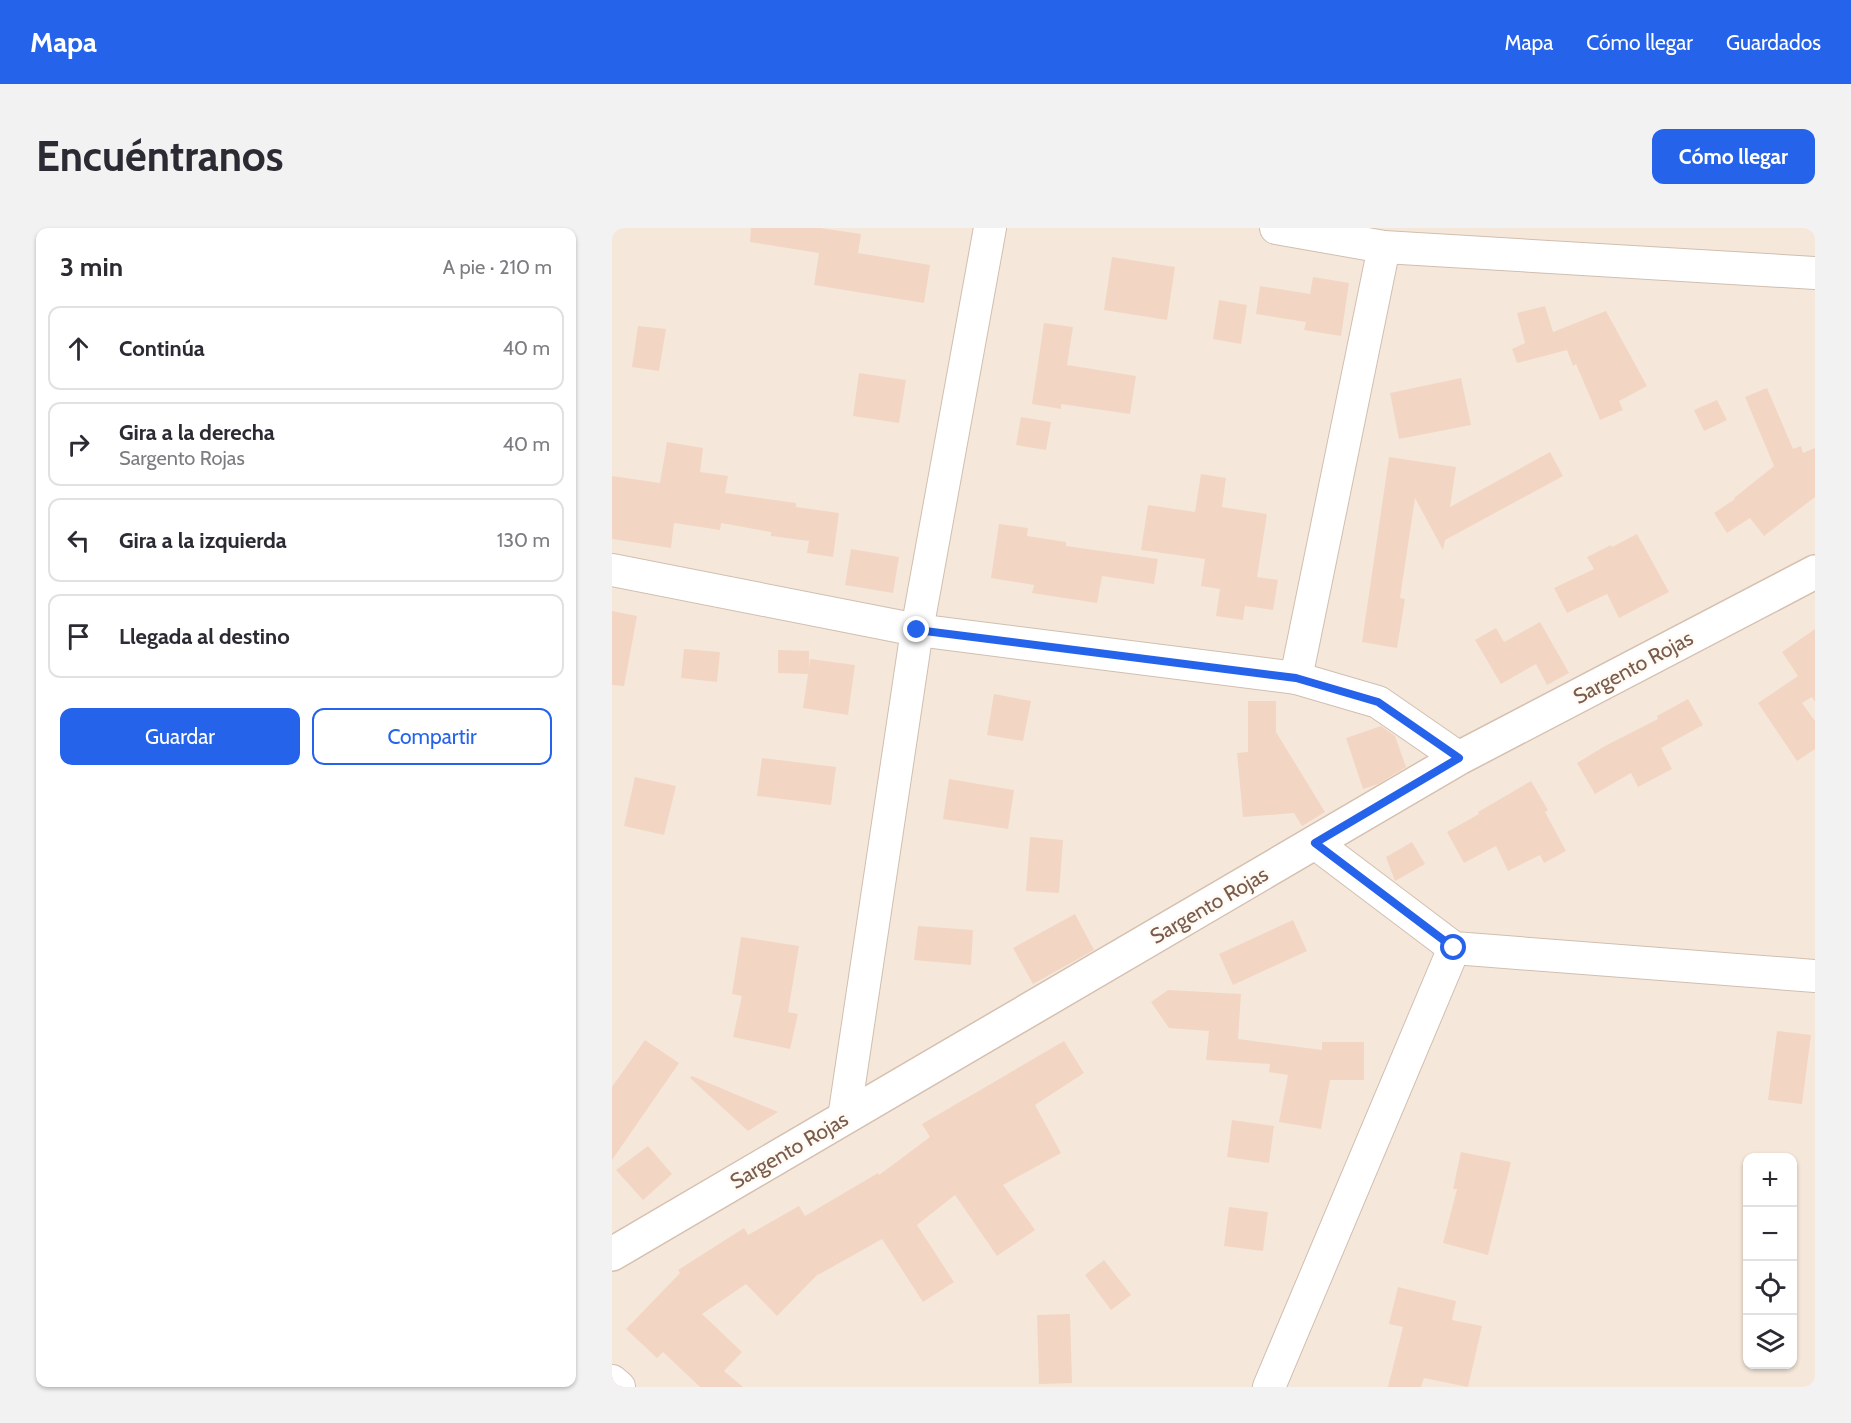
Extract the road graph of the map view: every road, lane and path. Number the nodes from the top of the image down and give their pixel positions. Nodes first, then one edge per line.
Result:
1 (990, 228) edge
2 (1276, 228) edge
3 (1384, 247) junction
4 (1815, 273) edge
5 (612, 570) edge
6 (1815, 572) edge
7 (917, 630) junction
8 (1296, 678) junction
9 (1459, 758) junction
10 (1315, 843) junction
11 (1454, 948) junction
12 (1815, 976) edge
13 (844, 1118) junction
14 (612, 1254) edge
15 (612, 1381) edge
16 (619, 1387) edge
17 (1269, 1387) edge

1 - 7 street
2 - 3 street
3 - 4 street
3 - 8 street
5 - 7 street
6 - 9 street, Sargento Rojas
7 - 8 street
7 - 13 street
8 - 9 street
9 - 10 street, Sargento Rojas
10 - 11 street
10 - 13 street, Sargento Rojas
11 - 12 street
11 - 17 street
13 - 14 street, Sargento Rojas
15 - 16 street

